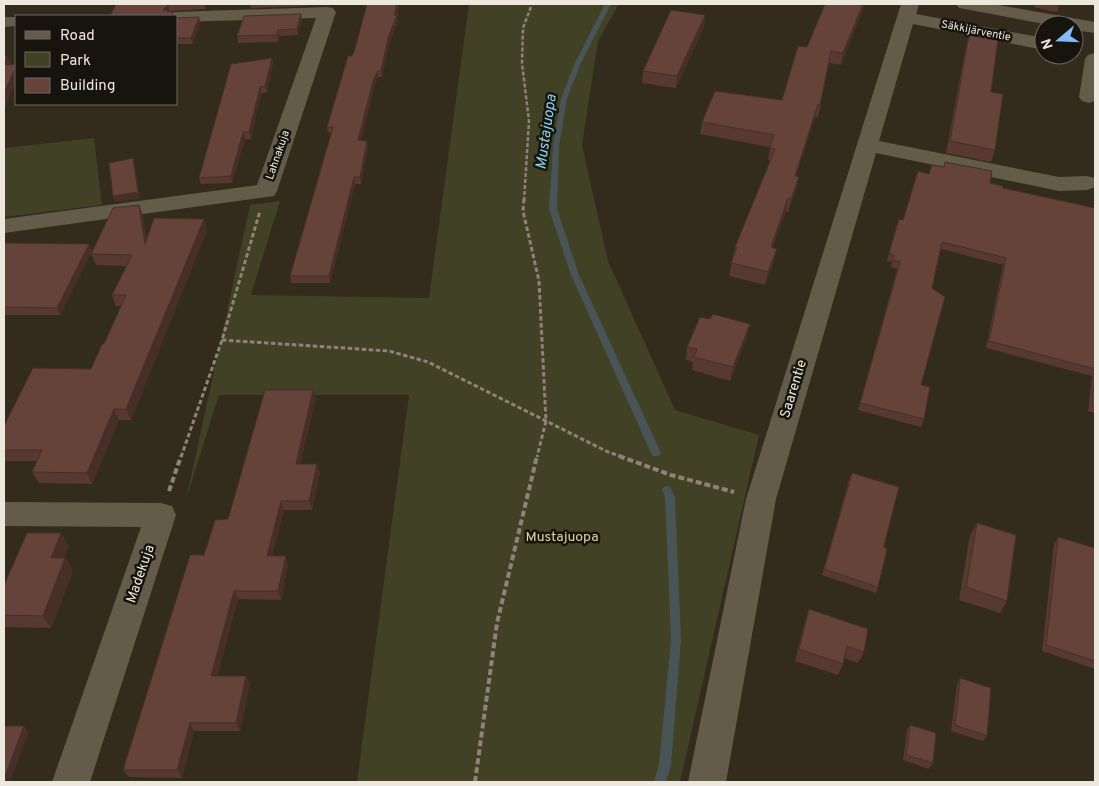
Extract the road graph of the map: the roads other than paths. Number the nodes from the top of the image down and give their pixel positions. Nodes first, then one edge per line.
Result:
1 (965, 4) edge
2 (909, 11) edge
3 (178, 17) edge
4 (1095, 28) edge
5 (1034, 42) edge
6 (1091, 55) edge
7 (1089, 97) dead end
8 (869, 145) junction
9 (1087, 183) dead end
10 (4, 226) edge
11 (4, 514) edge
12 (71, 782) edge
13 (707, 782) edge

1 - 4 street
2 - 5 street, Säkkijärventie
2 - 8 street, Saarentie
3 - 10 street, Lahnakuja
6 - 7 street
8 - 9 street
8 - 13 street, Saarentie
11 - 12 street, Madekuja

